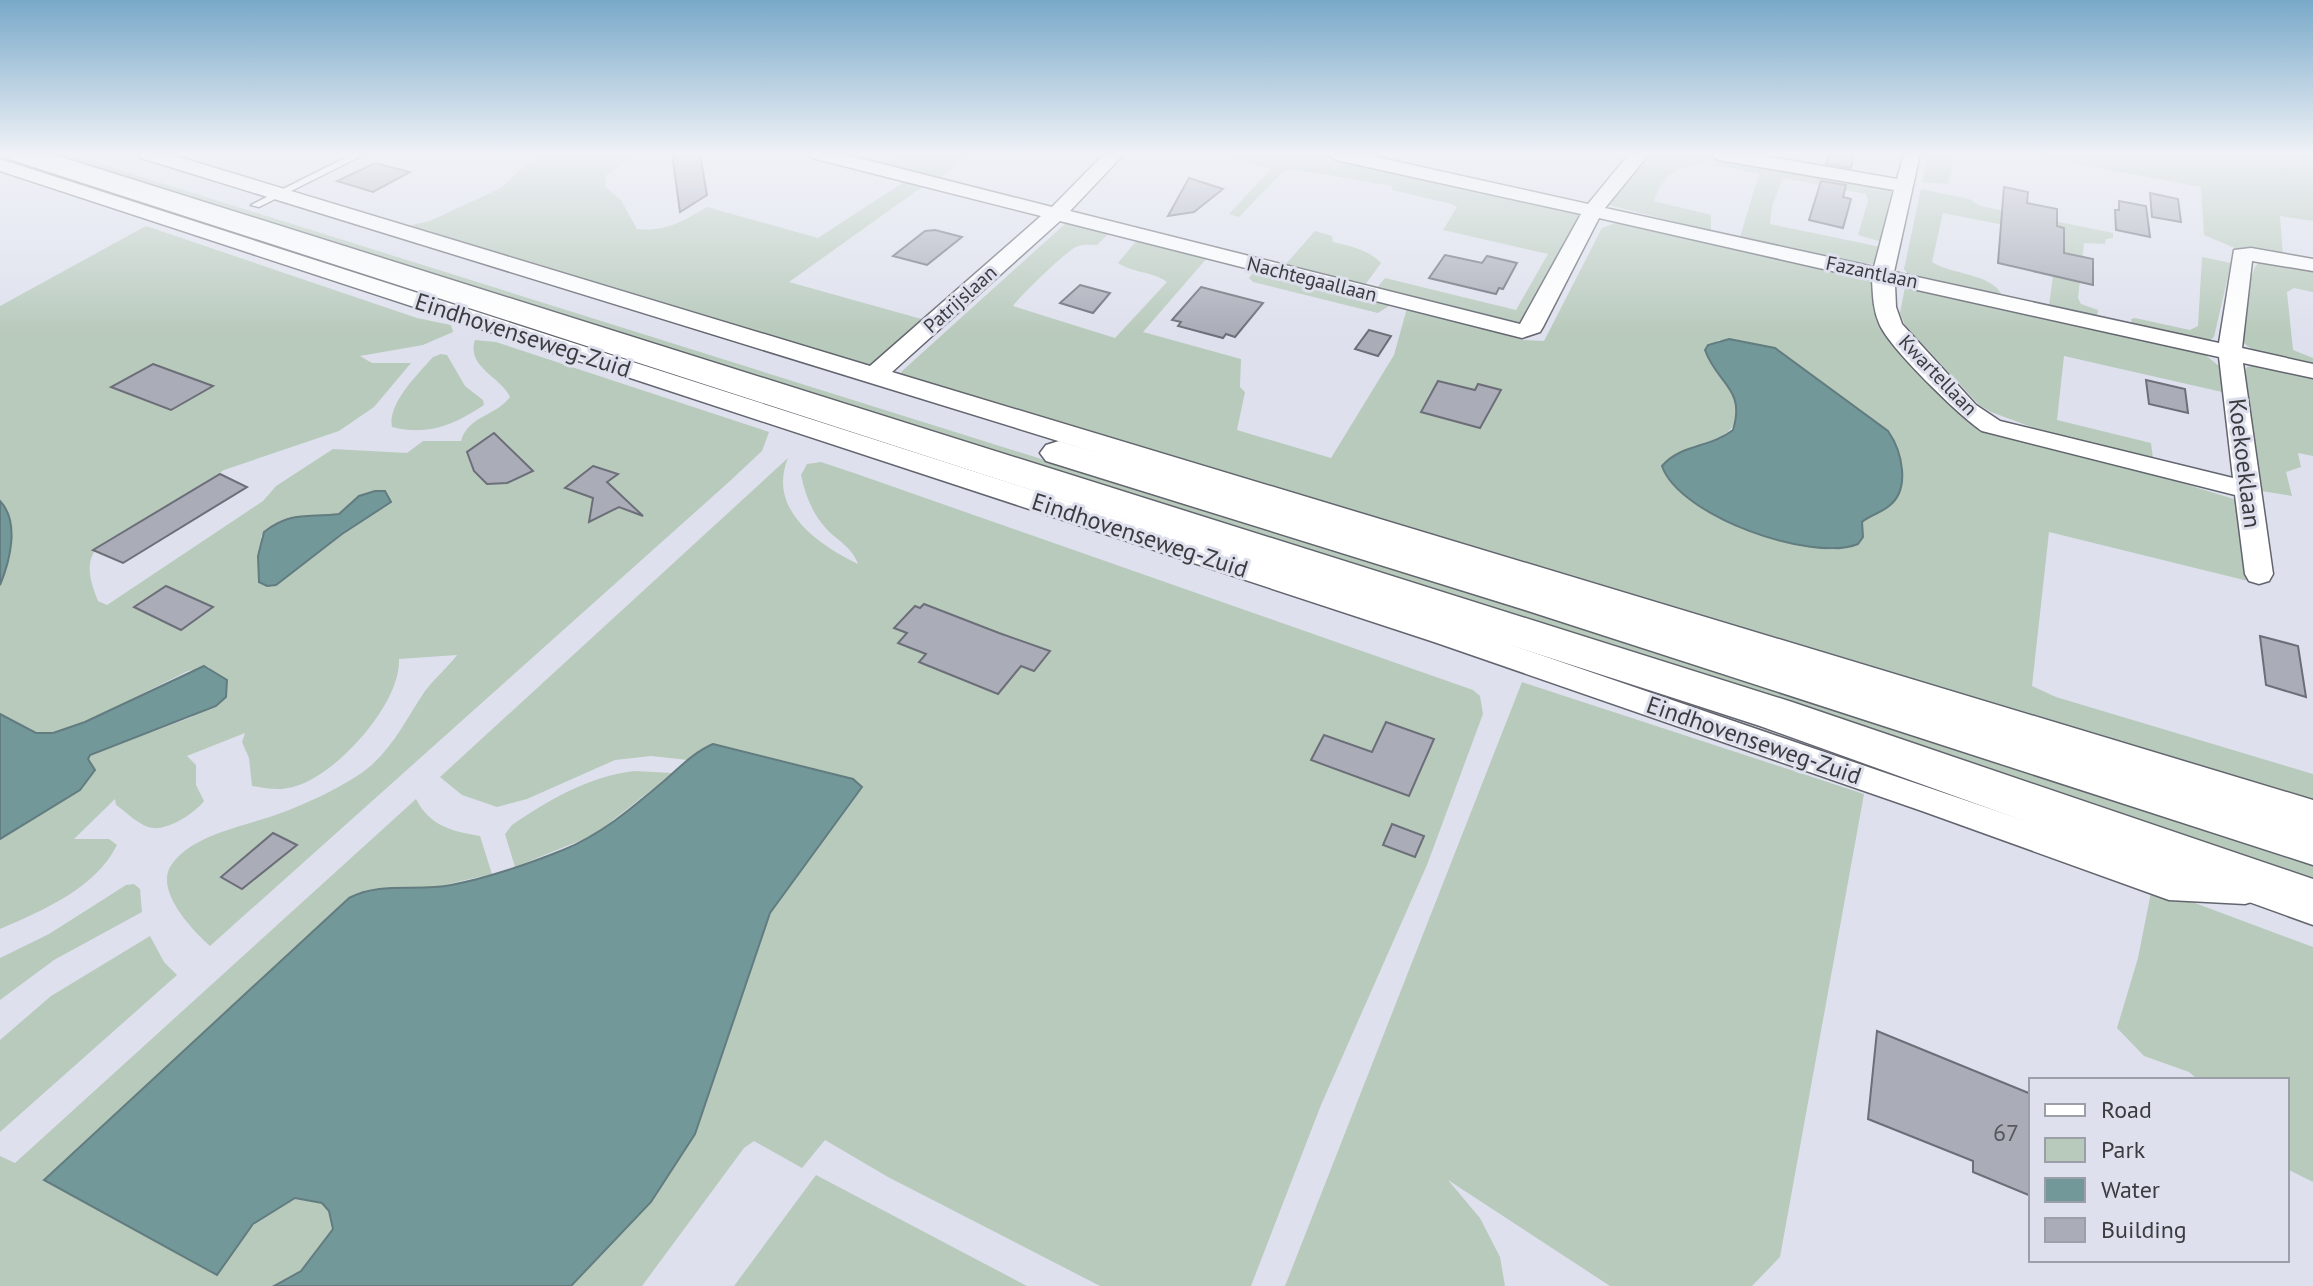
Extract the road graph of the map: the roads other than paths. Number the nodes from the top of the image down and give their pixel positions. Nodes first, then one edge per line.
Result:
1 (151, 214) edge
2 (211, 214) edge
3 (312, 214) edge
4 (316, 214) edge
5 (1056, 214) joint
6 (1592, 214) edge
7 (1612, 214) edge
8 (1897, 214) edge
9 (2313, 265) edge
10 (1883, 274) junction
11 (2230, 352) junction
12 (2313, 371) edge
13 (874, 375) junction
14 (2249, 490) junction
15 (2259, 574) dead end
16 (2313, 814) edge
17 (2313, 844) edge
18 (2296, 896) edge

1 - 18 street, Eindhovenseweg-Zuid
2 - 18 main road, Eindhovenseweg-Zuid
3 - 17 main road, Eindhovenseweg-Zuid
4 - 13 street, Eindhovenseweg-Zuid
5 - 6 street, Nachtegaallaan
5 - 13 street, Patrijslaan
7 - 10 street, Fazantlaan
8 - 10 street, Kwartellaan
9 - 11 street, Koekoeklaan
10 - 11 street, Fazantlaan
10 - 14 street, Kwartellaan
11 - 12 street, Fazantlaan
11 - 14 street, Koekoeklaan
13 - 16 street, Eindhovenseweg-Zuid
14 - 15 street, Koekoeklaan

